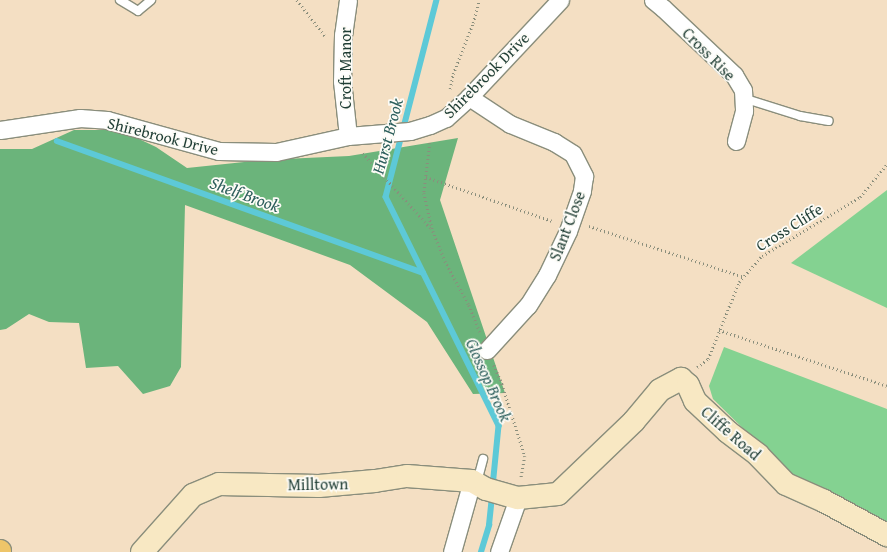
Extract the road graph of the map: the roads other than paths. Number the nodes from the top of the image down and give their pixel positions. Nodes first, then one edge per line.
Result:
1 (120, 0) edge
2 (151, 0) edge
3 (348, 0) edge
4 (560, 0) edge
5 (653, 0) edge
6 (469, 97) junction
7 (743, 98) junction
8 (829, 121) dead end
9 (0, 130) edge
10 (348, 136) junction
11 (736, 141) dead end
12 (487, 350) dead end
13 (483, 459) dead end
14 (478, 484) junction
15 (515, 497) junction
16 (887, 535) edge
17 (142, 552) edge
18 (452, 552) edge
19 (500, 552) edge

1 - 2 lane
3 - 10 street, Croft Manor
4 - 6 street, Shirebrook Drive
5 - 7 street, Cross Rise
6 - 10 street, Shirebrook Drive
6 - 12 street, Slant Close
7 - 8 lane
7 - 11 street, Cross Rise
9 - 10 street, Shirebrook Drive
13 - 14 lane
14 - 15 street, Milltown
14 - 17 street, Milltown
14 - 18 street
15 - 16 street, Cliffe Road
15 - 19 street

